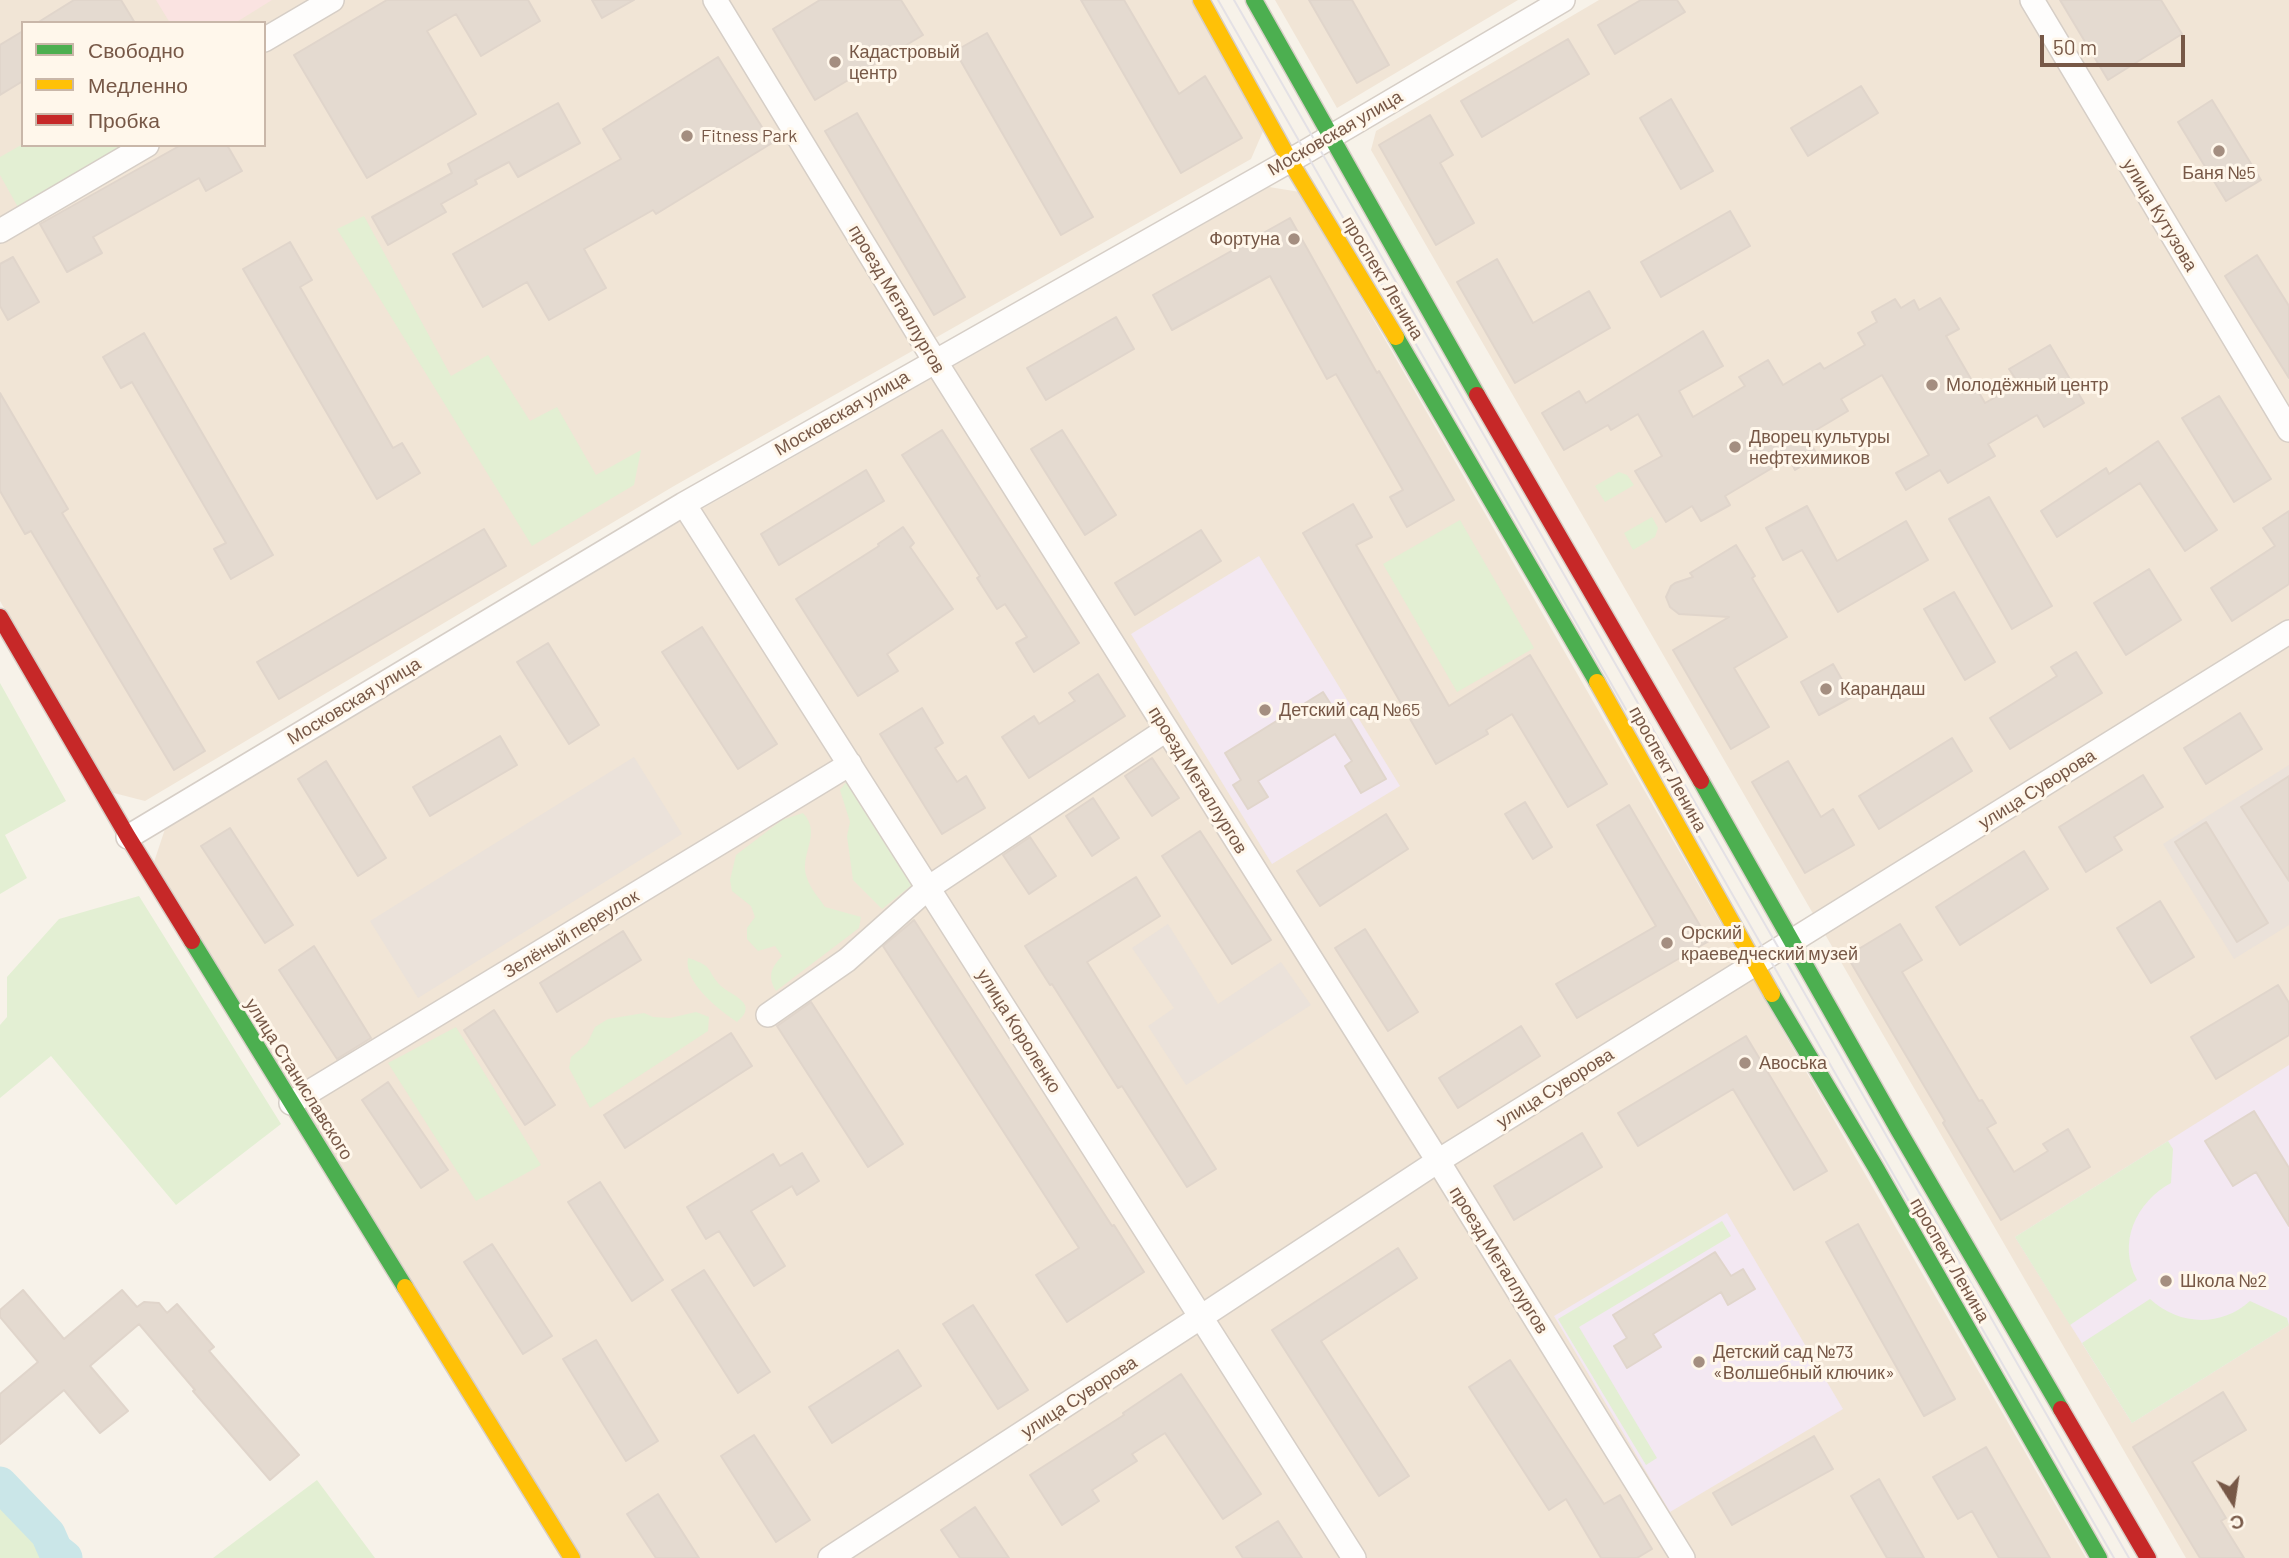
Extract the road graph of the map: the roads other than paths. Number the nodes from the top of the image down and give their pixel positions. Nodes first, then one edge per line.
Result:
1 (332, 0) edge
2 (715, 0) edge
3 (1200, 0) edge
4 (1254, 0) edge
5 (1563, 0) edge
6 (2032, 0) edge
7 (266, 39) edge
8 (1332, 136) junction
9 (144, 147) edge
10 (1290, 160) junction
11 (0, 231) edge
12 (934, 360) junction
13 (1491, 419) junction
14 (2289, 430) edge
15 (1455, 439) junction
16 (1529, 482) junction
17 (1492, 503) junction
18 (684, 504) junction
19 (1596, 600) junction
20 (0, 617) edge
21 (1561, 621) junction
22 (2289, 632) edge
23 (1636, 666) junction
24 (1599, 686) junction
25 (1166, 730) junction
26 (1683, 751) junction
27 (850, 764) junction
28 (1649, 772) junction
29 (1705, 791) junction
30 (1670, 811) junction
31 (128, 838) junction
32 (928, 888) junction
33 (1791, 942) junction
34 (1755, 966) junction
35 (768, 1015) dead end
36 (291, 1103) junction
37 (1905, 1140) junction
38 (1870, 1159) junction
39 (1438, 1161) junction
40 (1202, 1317) junction
41 (2089, 1457) junction
42 (2053, 1479) junction
43 (572, 1558) edge
44 (830, 1558) edge
45 (1354, 1558) edge
46 (1683, 1558) edge
47 (2099, 1558) edge
48 (2148, 1558) edge

1 - 7 street
2 - 12 street, проезд Металлургов
3 - 10 main road, проспект Ленина
4 - 8 main road, проспект Ленина
5 - 8 street, Московская улица
6 - 14 street, улица Кутузова
8 - 10 street, Московская улица
8 - 13 main road, проспект Ленина
9 - 11 street
10 - 12 street, Московская улица
10 - 15 main road, проспект Ленина
12 - 18 street, Московская улица
12 - 25 street, проезд Металлургов
13 - 15 street
13 - 16 main road, проспект Ленина
15 - 17 main road, проспект Ленина
16 - 17 street
16 - 19 main road, проспект Ленина
17 - 21 main road, проспект Ленина
18 - 27 street, улица Короленко
18 - 31 street, Московская улица
19 - 21 street
19 - 23 main road, проспект Ленина
20 - 31 main road, улица Станиславского
21 - 24 main road, проспект Ленина
22 - 33 street, улица Суворова
23 - 24 street
23 - 26 main road, проспект Ленина
24 - 28 main road, проспект Ленина
25 - 32 street
25 - 39 street, проезд Металлургов
26 - 28 street
26 - 29 main road, проспект Ленина
27 - 32 street, улица Короленко
27 - 36 street, Зелёный переулок
28 - 30 main road, проспект Ленина
29 - 30 street
29 - 33 main road, проспект Ленина
30 - 34 main road, проспект Ленина
31 - 36 main road, улица Станиславского
32 - 35 street
32 - 40 street, улица Короленко
33 - 34 street, улица Суворова
33 - 37 main road, проспект Ленина
34 - 38 main road, проспект Ленина
34 - 39 street, улица Суворова
36 - 43 main road, улица Станиславского
37 - 38 street
37 - 41 main road, проспект Ленина
38 - 42 main road, проспект Ленина
39 - 40 street, улица Суворова
39 - 46 street, проезд Металлургов
40 - 44 street, улица Суворова
40 - 45 street, улица Короленко
41 - 42 street
41 - 48 main road, проспект Ленина
42 - 47 main road, проспект Ленина

